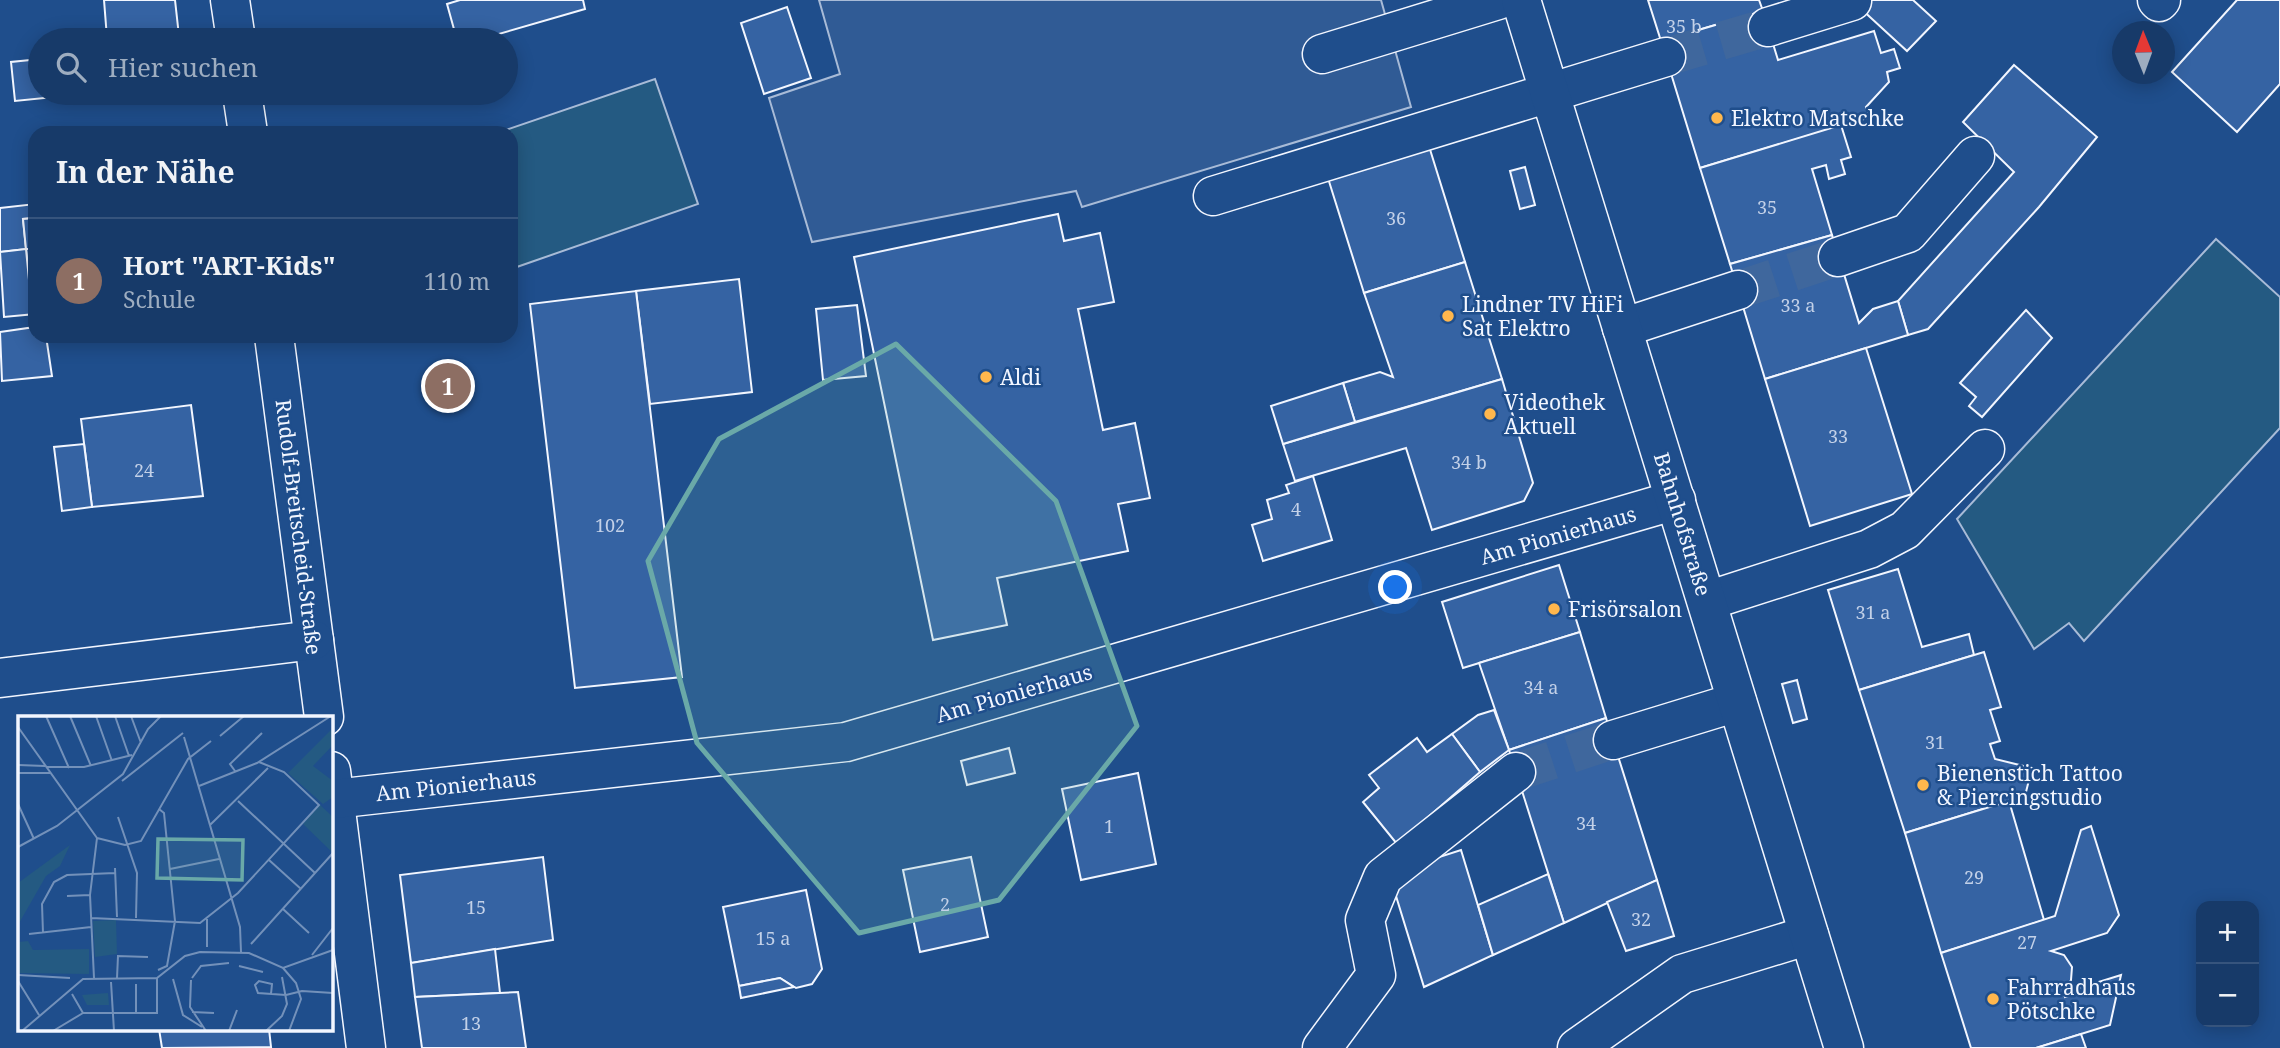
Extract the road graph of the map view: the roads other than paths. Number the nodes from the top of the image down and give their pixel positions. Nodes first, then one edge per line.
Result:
1 (230, 0) edge
2 (1497, 0) edge
3 (1521, 0) edge
4 (1852, 1) edge
5 (1768, 27) tunnel mouth
6 (234, 28) edge
7 (1322, 54) dead end
8 (1666, 57) tunnel mouth
9 (1549, 93) junction
10 (244, 105) edge
11 (247, 126) edge
12 (1975, 156) dead end
13 (1213, 196) dead end
14 (1838, 257) tunnel mouth
15 (1738, 290) tunnel mouth
16 (1622, 328) junction
17 (275, 343) edge
18 (1985, 449) dead end
19 (1676, 500) junction
20 (1707, 601) junction
21 (313, 640) junction
22 (0, 678) edge
23 (1737, 702) junction
24 (324, 716) edge
25 (1613, 740) tunnel mouth
26 (1516, 772) tunnel mouth
27 (333, 785) edge
28 (1809, 935) junction
29 (1573, 1047) edge
30 (366, 1048) edge
31 (1322, 1048) edge
32 (1844, 1048) edge

1 - 6 street
2 - 7 street
3 - 9 street, Bahnhofstraße
4 - 5 street
8 - 9 street
9 - 13 street
9 - 16 street, Bahnhofstraße
10 - 11 street
12 - 14 street
15 - 16 street
16 - 19 street, Bahnhofstraße
17 - 21 street, Rudolf-Breitscheid-Straße
18 - 20 street
19 - 20 street, Bahnhofstraße
19 - 27 street, Am Pionierhaus
20 - 23 street, Bahnhofstraße
21 - 22 street
21 - 24 street, Rudolf-Breitscheid-Straße
23 - 25 street
23 - 28 street, Bahnhofstraße
26 - 31 street
27 - 30 street
28 - 29 street
28 - 32 street, Bahnhofstraße

